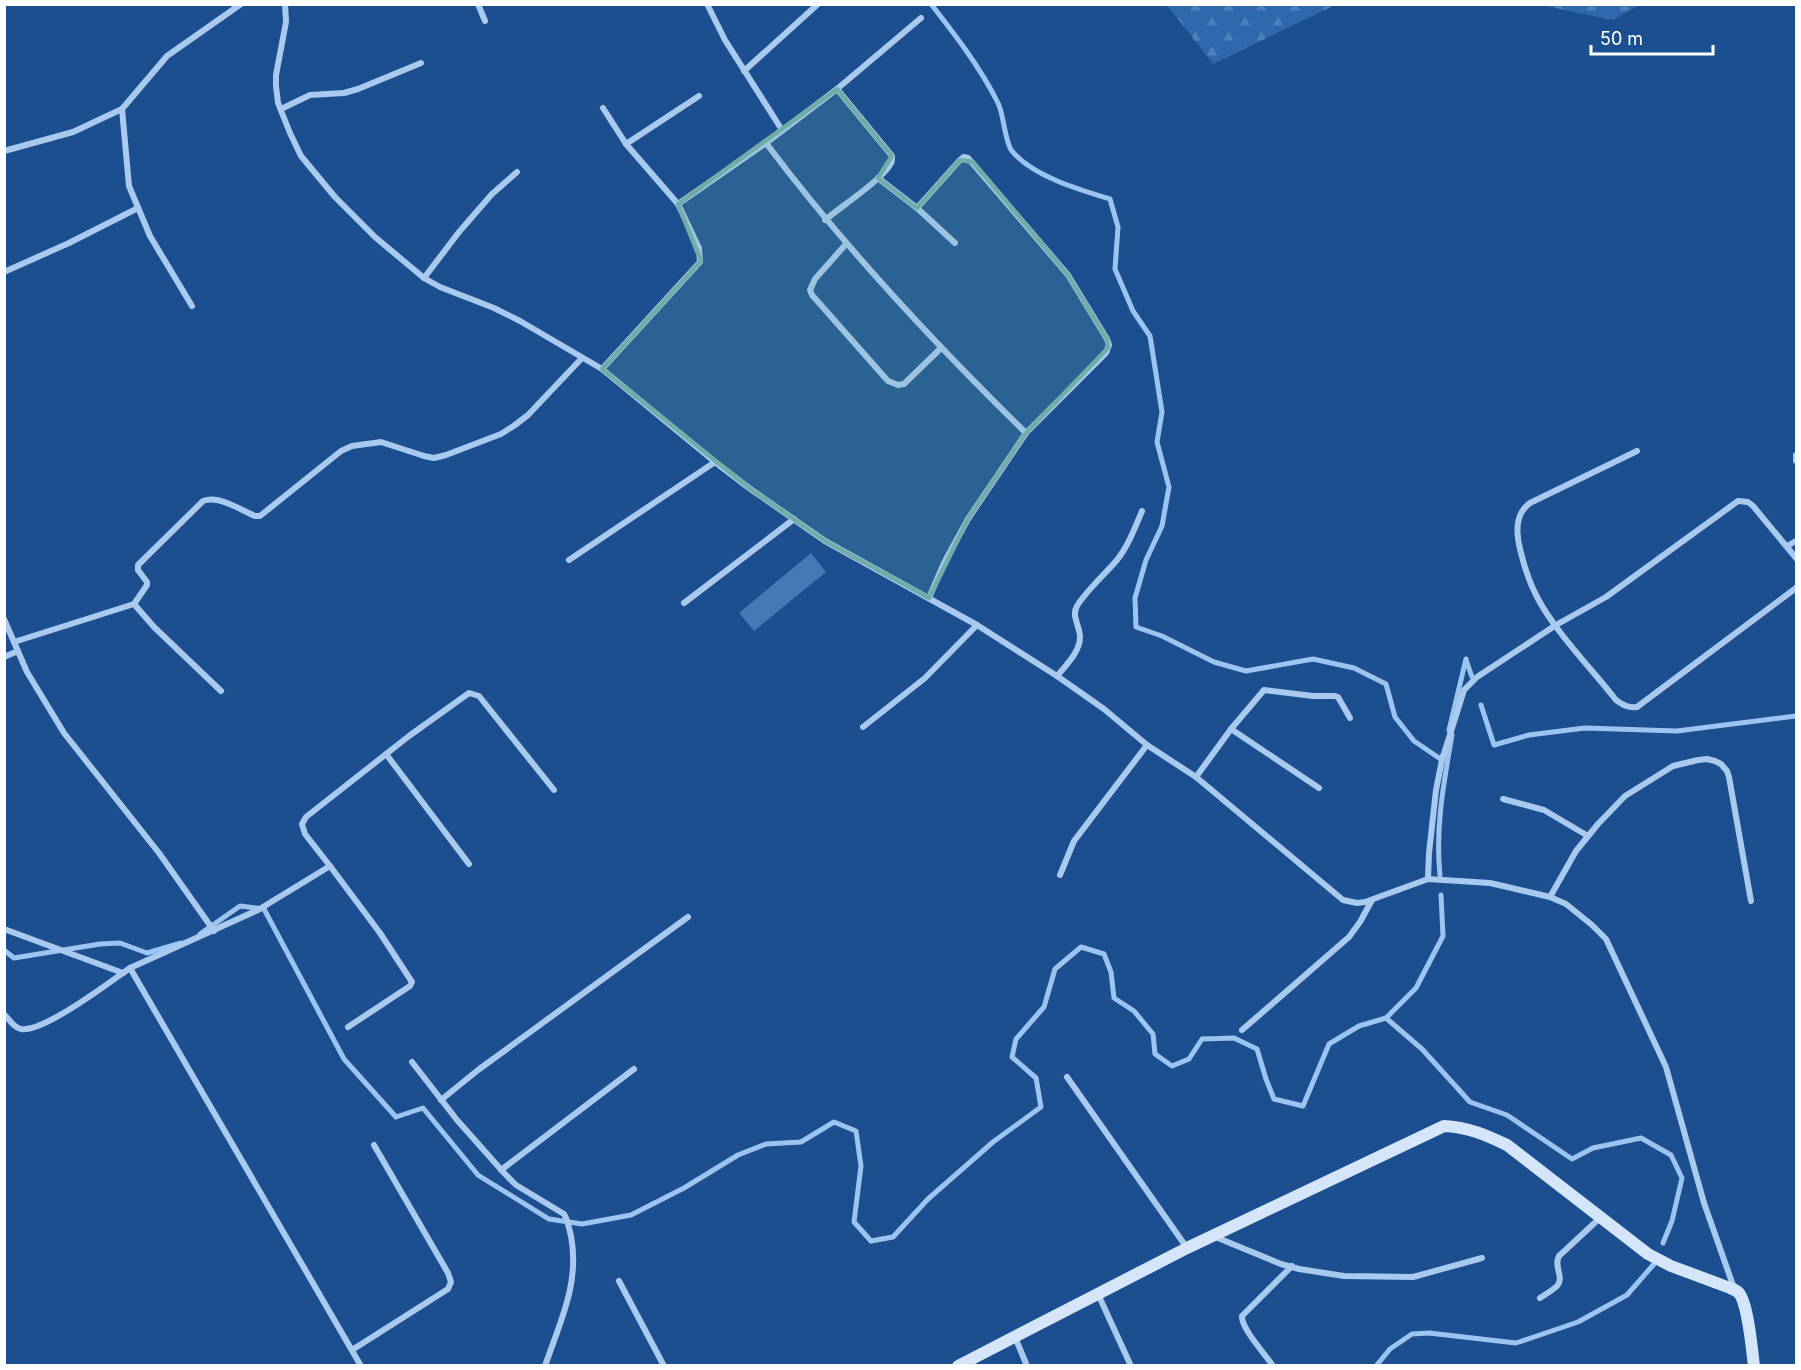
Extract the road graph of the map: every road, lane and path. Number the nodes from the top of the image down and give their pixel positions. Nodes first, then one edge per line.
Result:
1 (242, 4) edge
2 (285, 4) edge
3 (478, 4) edge
4 (707, 4) edge
5 (818, 4) edge
6 (921, 18) dead end
7 (485, 21) dead end
8 (421, 63) dead end
9 (744, 71) junction
10 (837, 89) junction
11 (699, 96) dead end
12 (603, 108) dead end
13 (122, 109) junction
14 (281, 109) junction
15 (782, 130) junction
16 (766, 143) junction
17 (626, 144) junction
18 (4, 151) edge
19 (517, 172) dead end
20 (878, 178) junction
21 (678, 204) junction
22 (138, 208) junction
23 (917, 208) junction
24 (825, 220) junction
25 (956, 243) dead end
26 (846, 244) junction
27 (4, 272) edge
28 (424, 278) junction
29 (192, 306) dead end
30 (941, 348) junction
31 (582, 358) junction
32 (602, 369) junction
33 (1026, 433) junction
34 (1637, 452) dead end
35 (1797, 455) edge
36 (1797, 461) edge
37 (715, 462) junction
38 (1142, 511) dead end
39 (794, 519) junction
40 (1797, 541) edge
41 (1787, 546) junction
42 (1797, 558) edge
43 (569, 560) dead end
44 (1797, 588) edge
45 (928, 597) junction
46 (684, 603) dead end
47 (134, 604) junction
48 (4, 619) edge
49 (977, 625) junction
50 (1556, 626) junction
51 (14, 642) junction
52 (18, 651) junction
53 (4, 657) edge
54 (1057, 676) junction
55 (221, 691) dead end
56 (1350, 718) dead end
57 (863, 727) dead end
58 (1231, 729) junction
59 (1148, 745) junction
60 (386, 754) junction
61 (1196, 777) junction
62 (1319, 788) dead end
63 (554, 790) dead end
64 (1503, 799) dead end
65 (1588, 836) junction
66 (469, 864) dead end
67 (330, 866) junction
68 (1060, 875) dead end
69 (1428, 879) junction
70 (1550, 897) junction
71 (1373, 899) junction
72 (1751, 901) dead end
73 (688, 917) dead end
74 (4, 929) edge
75 (213, 929) junction
76 (127, 970) junction
77 (4, 1014) edge
78 (348, 1027) dead end
79 (1242, 1030) dead end
80 (412, 1062) dead end
81 (634, 1069) dead end
82 (1067, 1077) dead end
83 (441, 1100) junction
84 (374, 1145) dead end
85 (501, 1170) junction
86 (1600, 1218) junction
87 (1213, 1236) junction
88 (1187, 1248) junction
89 (1482, 1258) dead end
90 (1292, 1266) junction
91 (619, 1281) dead end
92 (1735, 1290) junction
93 (1098, 1294) junction
94 (1540, 1298) dead end
95 (1015, 1337) junction
96 (352, 1350) junction
97 (361, 1365) edge
98 (545, 1365) edge
99 (664, 1365) edge
100 (957, 1365) edge
101 (1028, 1365) edge
102 (1131, 1365) edge
103 (1273, 1365) edge
104 (1754, 1365) edge

1 - 13 street
2 - 14 street
3 - 7 street
4 - 9 street
5 - 9 street
6 - 10 street
8 - 14 street
9 - 15 street
10 - 15 street
10 - 20 street
11 - 17 street
12 - 17 street
13 - 18 street
13 - 22 street
14 - 28 street
15 - 16 street
16 - 21 street
16 - 24 street
17 - 21 street
19 - 28 street
20 - 23 street
20 - 24 street
21 - 32 street
22 - 27 street
22 - 29 street
23 - 25 street
23 - 33 street
24 - 26 street
26 - 30 street
26 - 30 street
28 - 31 street
30 - 33 street
31 - 32 street
31 - 47 street
32 - 37 street
33 - 45 street
34 - 50 street
35 - 36 street
37 - 39 street
37 - 43 street
38 - 54 street
39 - 45 street
39 - 46 street
40 - 41 street
41 - 42 street
41 - 50 street
44 - 50 street
45 - 49 street
47 - 51 street
47 - 55 street
48 - 51 street
49 - 54 street
49 - 57 street
50 - 69 street
51 - 52 street
52 - 53 street
52 - 75 street
54 - 59 street
56 - 58 street
58 - 61 street
58 - 62 street
59 - 61 street
59 - 68 street
60 - 63 street
60 - 66 street
60 - 67 street
61 - 71 street
64 - 65 street
65 - 70 street
65 - 72 street
67 - 75 street
67 - 78 street
69 - 70 street
69 - 71 street
70 - 92 street
71 - 79 street
73 - 83 street
74 - 76 street
75 - 76 street
76 - 77 street
76 - 96 street
80 - 83 street
81 - 85 street
82 - 88 street
83 - 85 street
84 - 96 street
85 - 98 street
86 - 87 main road
86 - 92 main road
86 - 94 street
87 - 88 main road
87 - 90 street
88 - 93 main road
89 - 90 street
90 - 103 street
91 - 99 street
92 - 104 main road
93 - 95 main road
93 - 102 street
95 - 100 main road
95 - 101 street
96 - 97 street

